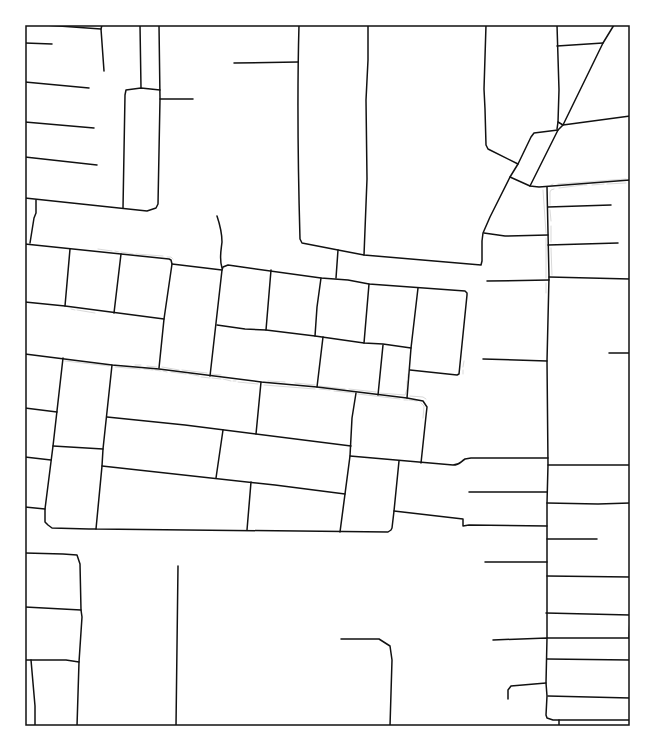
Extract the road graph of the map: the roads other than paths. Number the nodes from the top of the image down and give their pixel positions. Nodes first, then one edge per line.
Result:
1 (45, 25) edge
2 (102, 25) edge
3 (140, 25) edge
4 (160, 25) edge
5 (299, 25) edge
6 (368, 25) edge
7 (486, 25) edge
8 (557, 25) edge
9 (614, 25) edge
10 (101, 30) junction
11 (25, 43) edge
12 (603, 43) junction
13 (52, 44) dead end
14 (557, 46) junction
15 (298, 62) junction
16 (234, 63) dead end
17 (104, 71) dead end
18 (25, 82) edge
19 (89, 88) dead end
20 (141, 88) junction
21 (160, 90) junction
22 (160, 99) junction
23 (193, 99) dead end
24 (630, 116) edge
25 (25, 122) edge
26 (558, 122) junction
27 (563, 125) junction
28 (94, 128) dead end
29 (557, 130) junction
30 (25, 158) edge
31 (518, 164) junction
32 (97, 165) dead end
33 (510, 177) junction
34 (630, 180) edge
35 (530, 186) junction
36 (547, 187) junction
37 (25, 198) edge
38 (36, 200) junction
39 (611, 205) dead end
40 (548, 207) junction
41 (123, 208) junction
42 (217, 216) dead end
43 (483, 233) junction
44 (548, 235) junction
45 (618, 243) dead end
46 (25, 244) edge
47 (30, 244) junction
48 (548, 245) junction
49 (70, 249) junction
50 (338, 250) junction
51 (121, 254) junction
52 (364, 255) junction
53 (172, 264) junction
54 (222, 269) junction
55 (271, 270) junction
56 (549, 277) junction
57 (321, 278) junction
58 (336, 278) junction
59 (630, 279) edge
60 (548, 280) junction
61 (487, 281) dead end
62 (369, 284) junction
63 (418, 288) junction
64 (25, 302) edge
65 (65, 306) junction
66 (114, 313) junction
67 (164, 319) junction
68 (216, 325) junction
69 (266, 330) junction
70 (315, 336) junction
71 (323, 337) junction
72 (364, 343) junction
73 (384, 344) junction
74 (411, 348) junction
75 (609, 353) dead end
76 (630, 353) edge
77 (25, 354) edge
78 (64, 358) junction
79 (483, 360) dead end
80 (547, 361) junction
81 (112, 365) junction
82 (159, 369) junction
83 (410, 370) junction
84 (210, 376) junction
85 (261, 382) junction
86 (317, 387) junction
87 (356, 392) junction
88 (378, 394) junction
89 (407, 398) junction
90 (25, 408) edge
91 (57, 412) junction
92 (107, 417) junction
93 (223, 430) junction
94 (256, 434) junction
95 (53, 446) junction
96 (351, 446) junction
97 (103, 449) junction
98 (350, 456) junction
99 (25, 457) edge
100 (548, 458) junction
101 (51, 460) junction
102 (399, 461) junction
103 (421, 463) junction
104 (548, 465) junction
105 (630, 465) edge
106 (102, 466) junction
107 (216, 478) junction
108 (251, 482) junction
109 (469, 492) dead end
110 (547, 492) junction
111 (345, 494) junction
112 (547, 503) junction
113 (630, 503) edge
114 (25, 507) edge
115 (45, 509) junction
116 (394, 511) junction
117 (547, 526) junction
118 (96, 529) junction
119 (247, 530) junction
120 (340, 532) junction
121 (547, 539) junction
122 (597, 539) dead end
123 (25, 553) edge
124 (485, 562) dead end
125 (547, 562) junction
126 (178, 566) dead end
127 (547, 576) junction
128 (630, 577) edge
129 (25, 607) edge
130 (81, 610) junction
131 (546, 613) junction
132 (630, 615) edge
133 (630, 620) edge
134 (547, 638) junction
135 (630, 638) edge
136 (341, 639) dead end
137 (493, 640) dead end
138 (547, 659) junction
139 (25, 660) edge
140 (31, 660) junction
141 (630, 660) edge
142 (79, 662) junction
143 (546, 683) junction
144 (547, 696) junction
145 (630, 698) edge
146 (508, 700) dead end
147 (559, 720) junction
148 (630, 720) edge
149 (35, 726) edge
150 (77, 726) edge
151 (176, 726) edge
152 (390, 726) edge
153 (559, 726) edge

1 - 10 street
2 - 10 street
3 - 20 street
4 - 21 street
5 - 15 street
6 - 52 street
7 - 31 street
8 - 14 street
9 - 12 street
10 - 17 street
11 - 13 street
12 - 14 street
12 - 27 street
14 - 26 street
15 - 16 street
15 - 50 street
18 - 19 street
20 - 21 street
20 - 41 street
21 - 22 street
22 - 23 street
22 - 41 street
24 - 27 street
25 - 28 street
26 - 27 street
26 - 29 street
27 - 29 street
29 - 31 street
29 - 35 street
30 - 32 street
31 - 33 street
33 - 35 street
33 - 43 street
34 - 36 street
35 - 36 street
36 - 40 street
37 - 38 street
38 - 41 street
38 - 47 street
39 - 40 street
40 - 44 street
42 - 54 street
43 - 44 street
43 - 52 street
44 - 48 street
45 - 48 street
46 - 47 street
47 - 49 street
48 - 56 street
49 - 51 street
49 - 65 street
50 - 52 street
50 - 58 street
51 - 53 street
51 - 66 street
53 - 54 street
53 - 67 street
54 - 55 street
54 - 68 street
55 - 57 street
55 - 69 street
56 - 59 street
56 - 60 street
57 - 58 street
57 - 70 street
58 - 62 street
60 - 61 street
60 - 80 street
62 - 63 street
62 - 72 street
63 - 74 street
63 - 83 street
64 - 65 street
65 - 66 street
66 - 67 street
67 - 82 street
68 - 69 street
68 - 84 street
69 - 70 street
70 - 71 street
71 - 72 street
71 - 86 street
72 - 73 street
73 - 74 street
73 - 88 street
74 - 83 street
75 - 76 street
77 - 78 street
78 - 81 street
78 - 91 street
79 - 80 street
80 - 100 street
81 - 82 street
81 - 92 street
82 - 84 street
83 - 89 street
84 - 85 street
85 - 86 street
85 - 94 street
86 - 87 street
87 - 88 street
87 - 96 street
88 - 89 street
89 - 103 street
90 - 91 street
91 - 95 street
92 - 93 street
92 - 97 street
93 - 94 street
93 - 107 street
94 - 96 street
95 - 97 street
95 - 101 street
96 - 98 street
97 - 106 street
98 - 102 street
98 - 111 street
99 - 101 street
100 - 103 street
100 - 104 street
101 - 115 street
102 - 103 street
102 - 116 street
104 - 105 street
104 - 110 street
106 - 107 street
106 - 118 street
107 - 108 street
108 - 111 street
108 - 119 street
109 - 110 street
110 - 112 street
111 - 120 street
112 - 113 street
112 - 117 street
114 - 115 street
115 - 118 street
116 - 117 street
116 - 120 street
117 - 121 street
118 - 119 street
119 - 120 street
121 - 122 street
121 - 125 street
123 - 130 street
124 - 125 street
125 - 127 street
126 - 151 street
127 - 128 street
127 - 131 street
129 - 130 street
130 - 142 street
131 - 132 street
131 - 134 street
133 - 135 street
134 - 135 street
134 - 137 street
134 - 138 street
136 - 152 street
138 - 141 street
138 - 143 street
139 - 140 street
140 - 142 street
140 - 149 street
142 - 150 street
143 - 144 street
143 - 146 street
144 - 145 street
144 - 147 street
147 - 148 street
147 - 153 street

